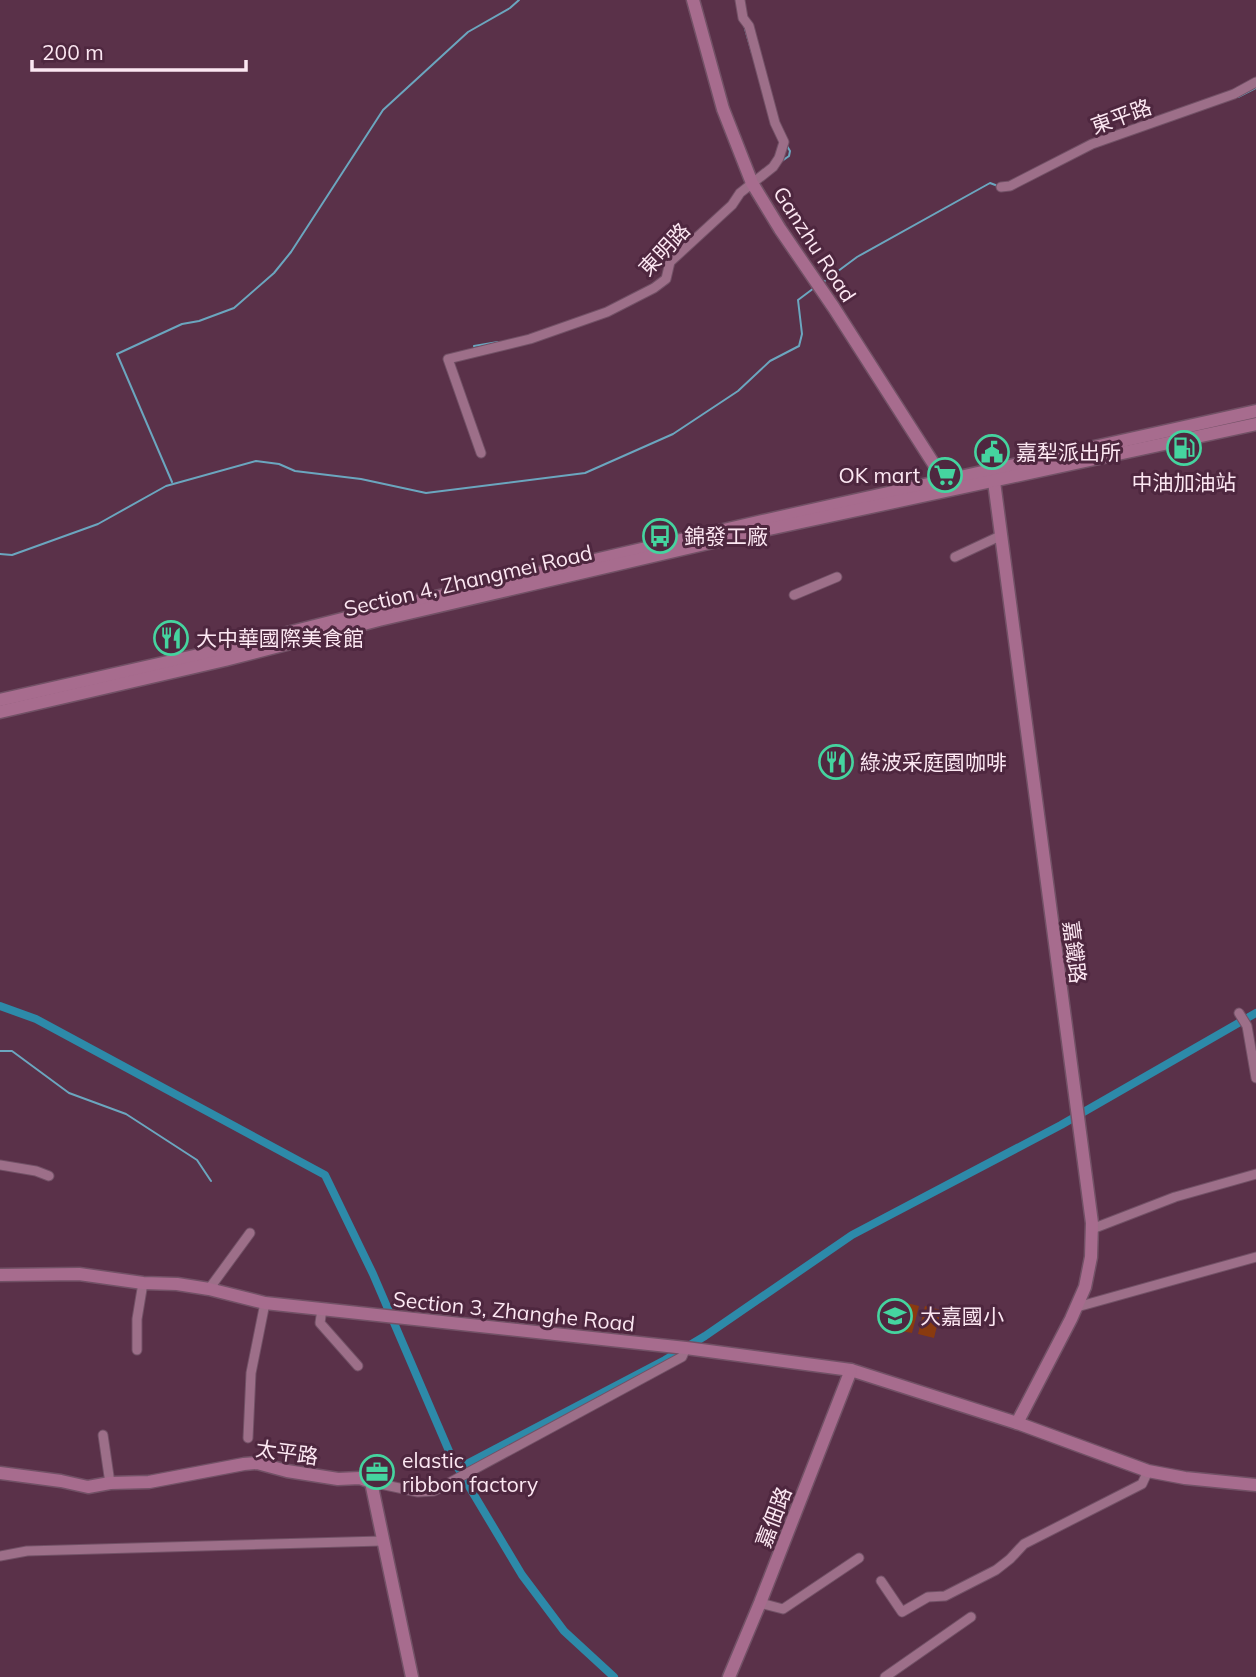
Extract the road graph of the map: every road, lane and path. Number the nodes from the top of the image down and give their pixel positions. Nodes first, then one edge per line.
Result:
1 (693, 0) edge
2 (740, 0) edge
3 (1256, 82) edge
4 (752, 183) junction
5 (1001, 187) dead end
6 (1256, 411) edge
7 (1256, 424) edge
8 (481, 453) dead end
9 (993, 475) junction
10 (945, 485) junction
11 (1000, 537) junction
12 (955, 557) dead end
13 (836, 577) dead end
14 (794, 595) dead end
15 (67, 691) junction
16 (0, 700) edge
17 (0, 712) edge
18 (1243, 1019) dead end
19 (1256, 1078) edge
20 (0, 1165) edge
21 (1256, 1174) edge
22 (49, 1176) dead end
23 (1092, 1229) junction
24 (250, 1233) dead end
25 (1256, 1257) edge
26 (0, 1275) edge
27 (143, 1283) junction
28 (209, 1289) junction
29 (265, 1303) junction
30 (1077, 1307) junction
31 (322, 1309) junction
32 (680, 1348) junction
33 (137, 1350) dead end
34 (358, 1366) dead end
35 (851, 1370) junction
36 (1017, 1423) junction
37 (103, 1435) dead end
38 (248, 1438) dead end
39 (1148, 1471) junction
40 (0, 1474) edge
41 (371, 1482) junction
42 (110, 1483) junction
43 (1256, 1485) edge
44 (382, 1541) junction
45 (0, 1556) edge
46 (859, 1559) dead end
47 (881, 1581) dead end
48 (760, 1603) junction
49 (971, 1618) dead end
50 (412, 1677) edge
51 (729, 1677) edge
52 (885, 1677) edge

1 - 4 main road, Ganzhu Road
2 - 4 street, 東明路
3 - 5 street, 東平路
4 - 8 street, 東明路
4 - 10 main road, Ganzhu Road
6 - 9 main road
7 - 9 main road
9 - 10 main road, Section 4, Zhangmei Road
9 - 11 main road, 嘉鐵路
10 - 15 main road, Section 4, Zhangmei Road
11 - 12 street
11 - 23 main road, 嘉鐵路
13 - 14 street
15 - 16 main road, Section 4, Zhangmei Road
15 - 17 main road, Section 4, Zhangmei Road
18 - 19 street
20 - 22 street
21 - 23 street
23 - 30 main road, 嘉鐵路
24 - 28 street
25 - 30 street
26 - 27 main road, Section 3, Zhanghe Road
27 - 28 main road, Section 3, Zhanghe Road
27 - 33 street
28 - 29 main road, Section 3, Zhanghe Road
29 - 31 main road, Section 3, Zhanghe Road
29 - 38 street
30 - 36 main road, 嘉鐵路
31 - 32 main road, Section 3, Zhanghe Road
31 - 34 street
32 - 35 main road, Section 3, Zhanghe Road
32 - 41 street
35 - 36 main road, Section 3, Zhanghe Road
35 - 48 main road, 嘉佃路
36 - 39 main road, Section 3, Zhanghe Road
37 - 42 street
39 - 43 main road, Section 3, Zhanghe Road
39 - 47 street
40 - 42 main road, 太平路
41 - 42 main road, 太平路
41 - 44 main road
44 - 45 street
44 - 50 main road
46 - 48 street
48 - 51 main road, 嘉佃路
49 - 52 street

